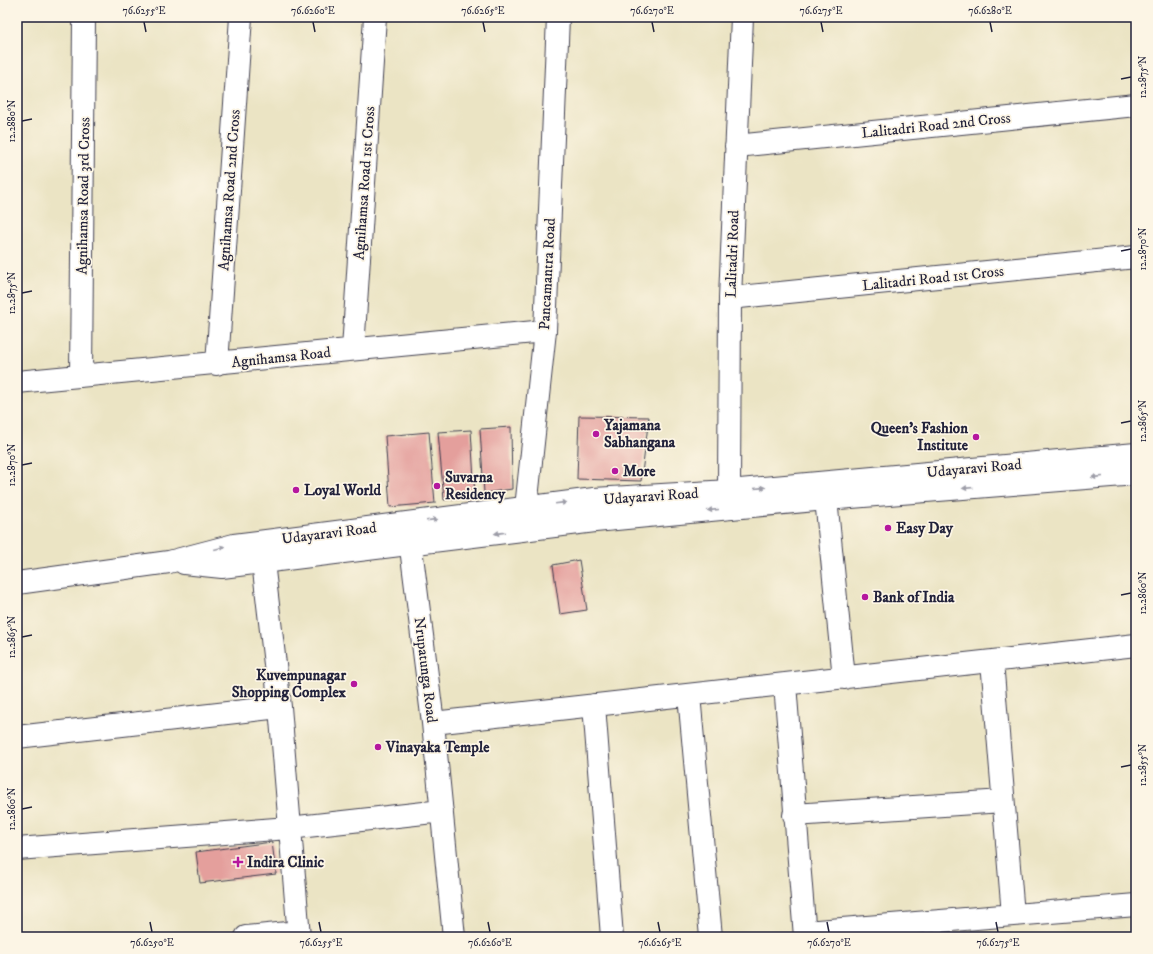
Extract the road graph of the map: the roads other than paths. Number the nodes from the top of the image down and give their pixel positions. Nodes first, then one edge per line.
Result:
1 (84, 17) edge
2 (241, 17) edge
3 (375, 17) edge
4 (558, 17) edge
5 (742, 17) edge
6 (1136, 105) edge
7 (736, 146) junction
8 (1136, 257) edge
9 (730, 298) junction
10 (545, 331) junction
11 (353, 349) junction
12 (217, 364) junction
13 (81, 376) junction
14 (17, 382) edge
15 (1136, 454) edge
16 (1136, 474) edge
17 (729, 491) junction
18 (826, 499) junction
19 (526, 508) junction
20 (528, 530) junction
21 (409, 533) junction
22 (169, 562) junction
23 (263, 562) junction
24 (17, 583) edge
25 (1136, 645) edge
26 (992, 661) junction
27 (844, 678) junction
28 (785, 684) junction
29 (689, 695) junction
30 (594, 705) junction
31 (280, 707) junction
32 (433, 723) junction
33 (17, 737) edge
34 (1003, 801) junction
35 (442, 812) junction
36 (794, 815) junction
37 (289, 828) junction
38 (17, 849) edge
39 (1136, 906) edge
40 (1013, 915) junction
41 (299, 935) edge
42 (805, 935) edge
43 (246, 937) edge
44 (454, 937) edge
45 (612, 937) edge
46 (711, 937) edge

1 - 13 street, Agnihamsa Road 3rd Cross
2 - 12 street, Agnihamsa Road 2nd Cross
3 - 11 street, Agnihamsa Road 1st Cross
4 - 10 street, Pancamantra Road
5 - 7 street, Lalitadri Road
6 - 7 street, Lalitadri Road 2nd Cross
7 - 9 street, Lalitadri Road
8 - 9 street, Lalitadri Road 1st Cross
9 - 17 street, Lalitadri Road
10 - 11 street, Agnihamsa Road
10 - 19 street, Pancamantra Road
11 - 12 street, Agnihamsa Road
12 - 13 street, Agnihamsa Road
13 - 14 street, Agnihamsa Road
17 -> 15 street, Udayaravi Road
16 -> 18 street, Udayaravi Road
19 -> 17 street, Udayaravi Road
18 -> 20 street, Udayaravi Road
18 - 27 street
19 - 20 street, Pancamantra Road
21 -> 19 street, Udayaravi Road
20 -> 21 street, Udayaravi Road
22 -> 21 street, Udayaravi Road
21 - 23 street, Udayaravi Road
21 - 32 street, Nrupatunga Road
22 - 23 street, Udayaravi Road
22 - 24 street, Udayaravi Road
23 - 31 street
25 - 26 street
26 - 27 street
26 - 34 street
27 - 28 street
28 - 29 street
28 - 36 street
29 - 30 street
29 - 46 street
30 - 32 street
30 - 45 street
31 - 33 street
31 - 37 street
32 - 35 street, Nrupatunga Road
34 - 36 street
34 - 40 street
35 - 37 street
35 - 44 street, Nrupatunga Road
36 - 42 street
37 - 38 street
37 - 41 street
39 - 40 street
40 - 42 street
41 - 43 street

